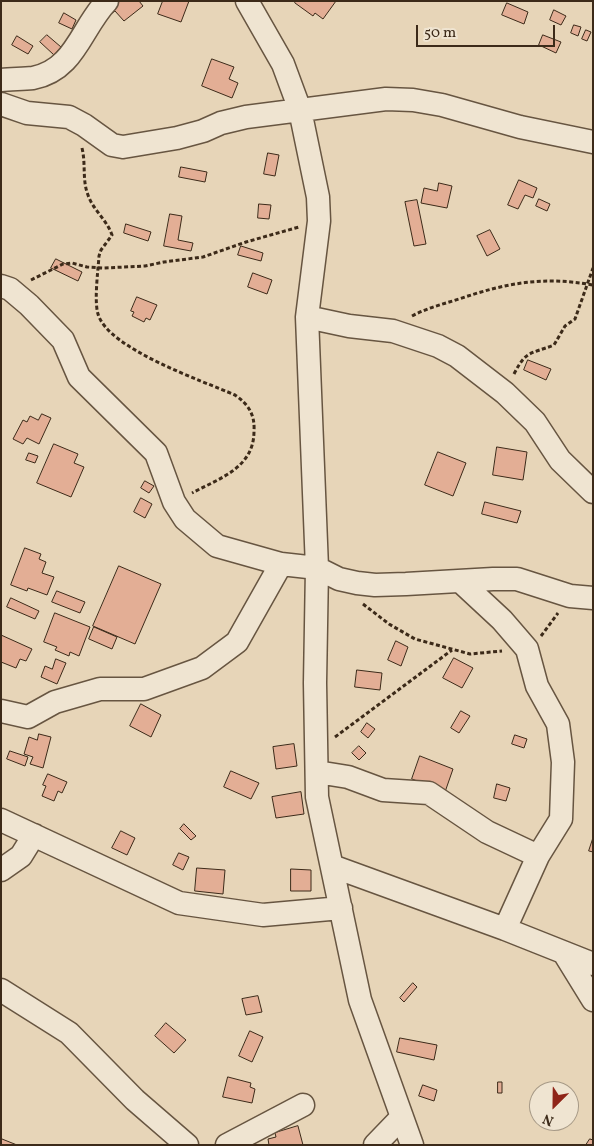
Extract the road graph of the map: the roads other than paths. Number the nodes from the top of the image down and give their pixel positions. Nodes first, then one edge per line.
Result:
1 (107, 1) edge
2 (247, 1) edge
3 (1, 80) edge
4 (1, 104) edge
5 (300, 110) junction
6 (593, 142) edge
7 (6, 288) edge
8 (308, 317) junction
9 (593, 492) edge
10 (281, 564) junction
11 (317, 568) junction
12 (460, 581) junction
13 (593, 598) edge
14 (1, 711) edge
15 (317, 761) junction
16 (1, 820) edge
17 (34, 835) junction
18 (538, 856) junction
19 (332, 866) junction
20 (1, 870) edge
21 (341, 908) junction
22 (505, 929) junction
23 (564, 953) junction
24 (593, 964) edge
25 (1, 990) edge
26 (593, 1000) edge
27 (303, 1105) dead end
28 (402, 1117) junction
29 (187, 1145) edge
30 (227, 1145) edge
31 (375, 1145) edge
32 (412, 1145) edge

1 - 3 street
2 - 5 street
4 - 5 street
5 - 6 street
5 - 8 street
7 - 10 street
8 - 9 street
8 - 11 street
10 - 11 street
10 - 14 street
11 - 12 street
11 - 15 street
12 - 13 street
12 - 18 street
15 - 18 street
15 - 19 street
16 - 17 street
17 - 20 street
17 - 21 street
18 - 22 street
19 - 21 street
19 - 22 street
21 - 28 street
22 - 23 street
23 - 24 street
23 - 26 street
25 - 29 street
27 - 30 street
28 - 31 street
28 - 32 street

